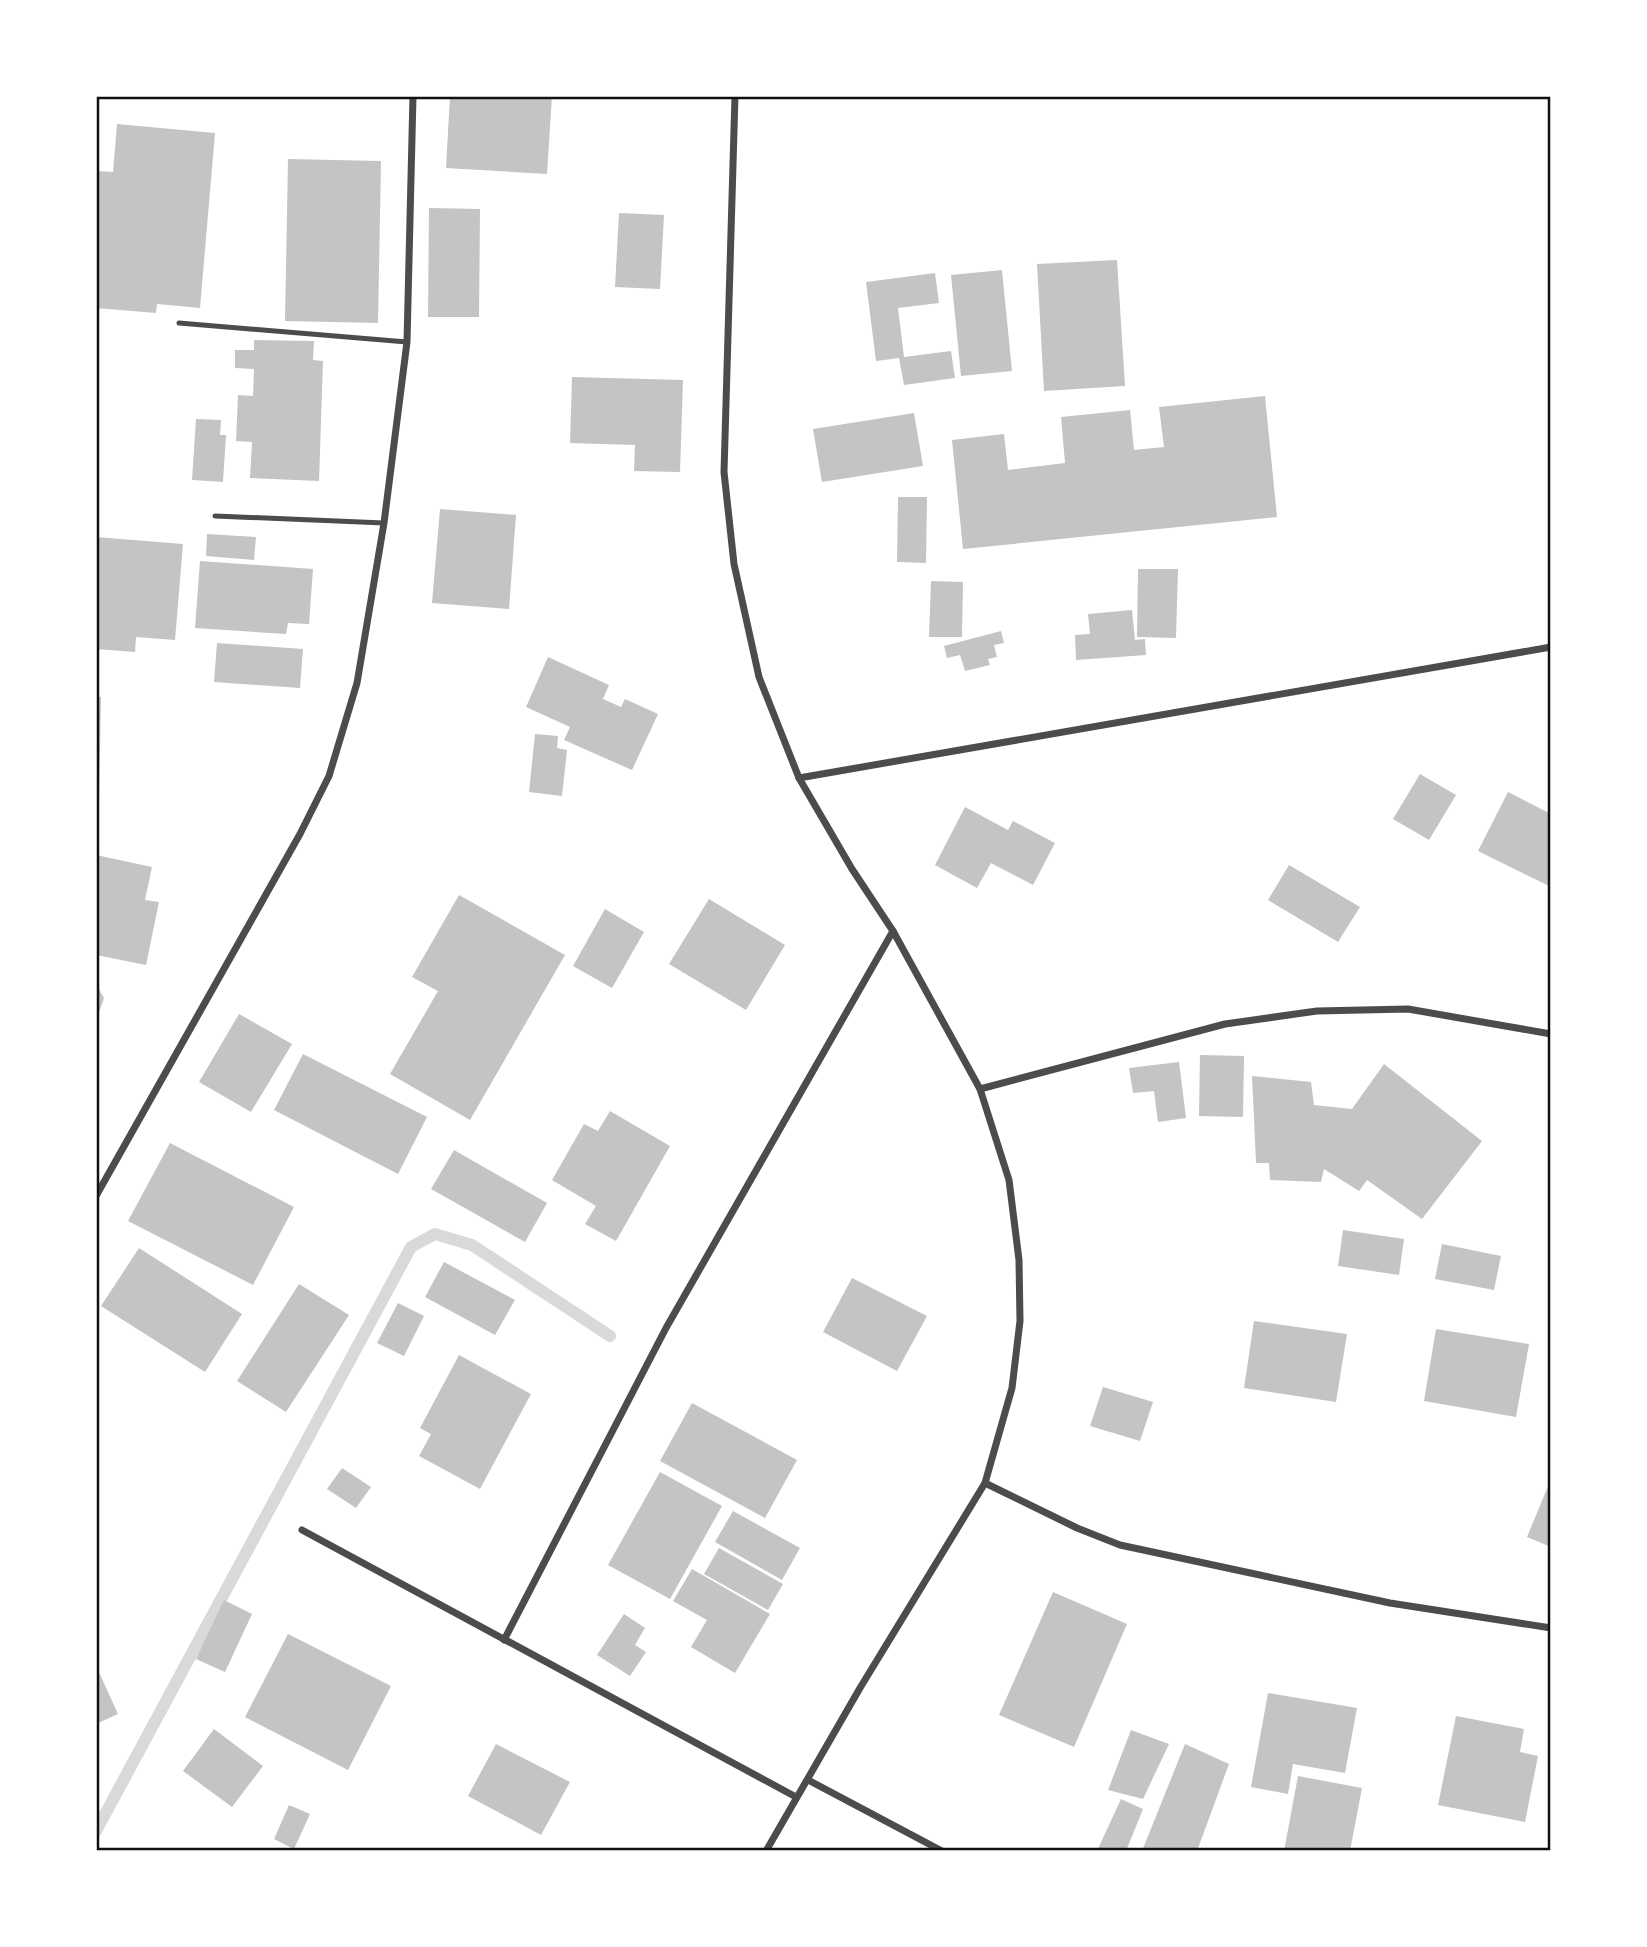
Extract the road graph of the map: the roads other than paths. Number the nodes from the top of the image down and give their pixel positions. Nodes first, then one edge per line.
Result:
1 (413, 96) edge
2 (735, 96) edge
3 (179, 323) dead end
4 (407, 342) junction
5 (215, 516) dead end
6 (384, 523) junction
7 (1551, 647) edge
8 (799, 778) junction
9 (893, 931) junction
10 (1551, 1034) edge
11 (980, 1089) junction
12 (96, 1196) edge
13 (985, 1483) junction
14 (302, 1530) dead end
15 (1551, 1628) edge
16 (504, 1640) junction
17 (808, 1780) junction
18 (796, 1797) junction
19 (766, 1851) edge
20 (942, 1851) edge

1 - 4 street
2 - 8 street
3 - 4 lane
4 - 6 street
5 - 6 lane
6 - 12 street
7 - 8 street
8 - 9 street
9 - 11 street
9 - 16 street
10 - 11 street
11 - 13 street
13 - 15 street
13 - 17 street
14 - 16 street
16 - 18 street
17 - 18 street
17 - 20 street
18 - 19 street

